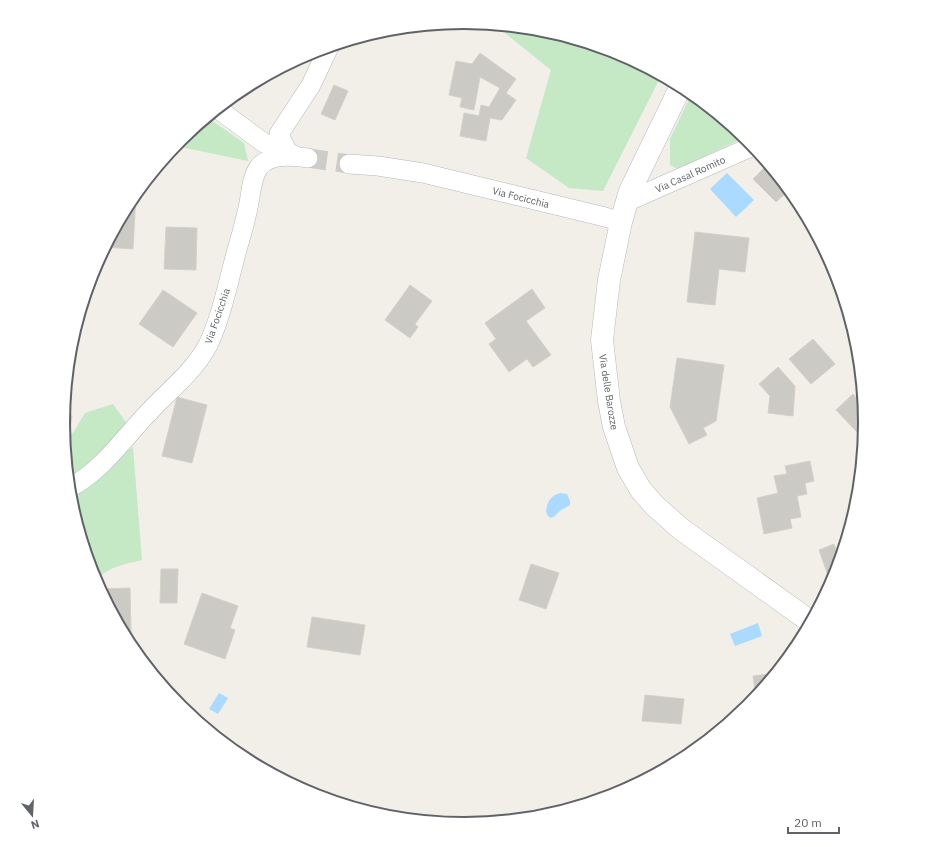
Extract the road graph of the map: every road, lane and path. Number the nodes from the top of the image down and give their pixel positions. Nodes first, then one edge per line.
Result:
1 (326, 54) edge
2 (678, 92) edge
3 (222, 112) edge
4 (747, 149) edge
5 (298, 156) junction
6 (349, 164) tunnel mouth
7 (626, 202) junction
8 (621, 222) junction
9 (75, 485) edge
10 (807, 619) edge

1 - 5 street
2 - 7 main road, Via delle Barozze
3 - 5 street
4 - 7 street, Via Casal Romito
5 - 9 street, Via Focicchia
6 - 8 street, Via Focicchia
7 - 8 main road, Via delle Barozze
8 - 10 main road, Via delle Barozze

